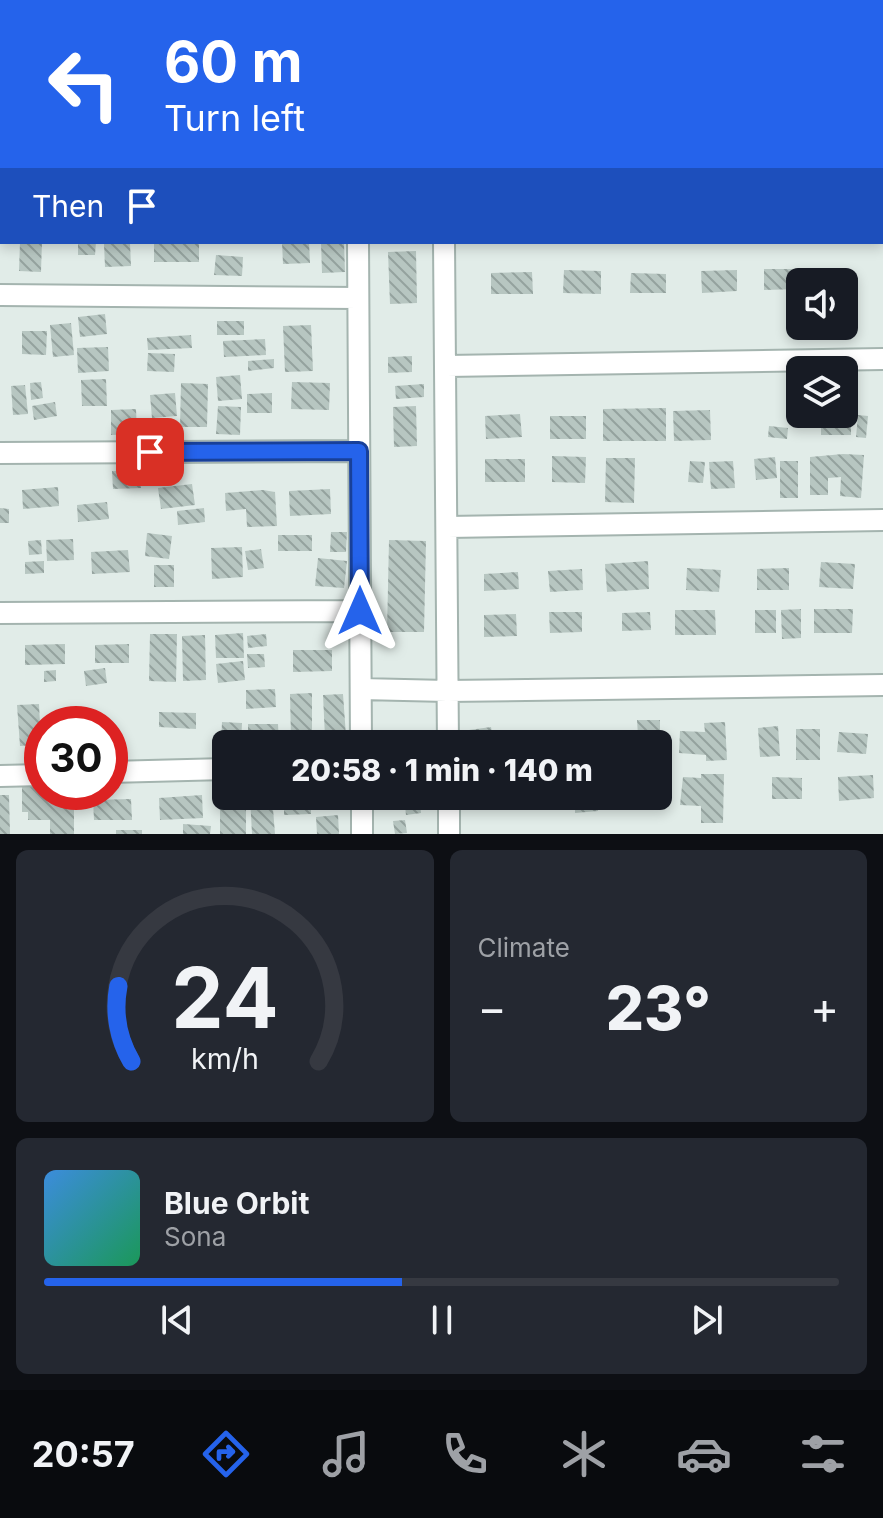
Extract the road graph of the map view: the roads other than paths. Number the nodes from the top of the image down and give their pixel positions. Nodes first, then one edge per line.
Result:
1 (358, 244) edge
2 (444, 244) edge
3 (0, 295) edge
4 (358, 298) junction
5 (883, 359) edge
6 (447, 366) junction
7 (359, 451) junction
8 (0, 453) edge
9 (883, 520) edge
10 (448, 527) junction
11 (360, 611) junction
12 (0, 613) edge
13 (883, 685) edge
14 (361, 689) junction
15 (447, 691) junction
16 (361, 730) edge
17 (448, 730) edge
18 (212, 769) edge
19 (128, 772) edge
20 (24, 775) edge
21 (0, 776) edge
22 (362, 810) edge
23 (449, 810) edge
24 (362, 834) edge
25 (449, 834) edge

1 - 4 street
2 - 6 street
3 - 4 street
4 - 7 street
5 - 6 street
6 - 10 street
7 - 8 street
7 - 11 street
9 - 10 street
10 - 15 street
11 - 12 street
11 - 14 street
13 - 15 street
14 - 15 street
14 - 16 street
15 - 17 street
18 - 19 street
20 - 21 street
22 - 24 street
23 - 25 street

